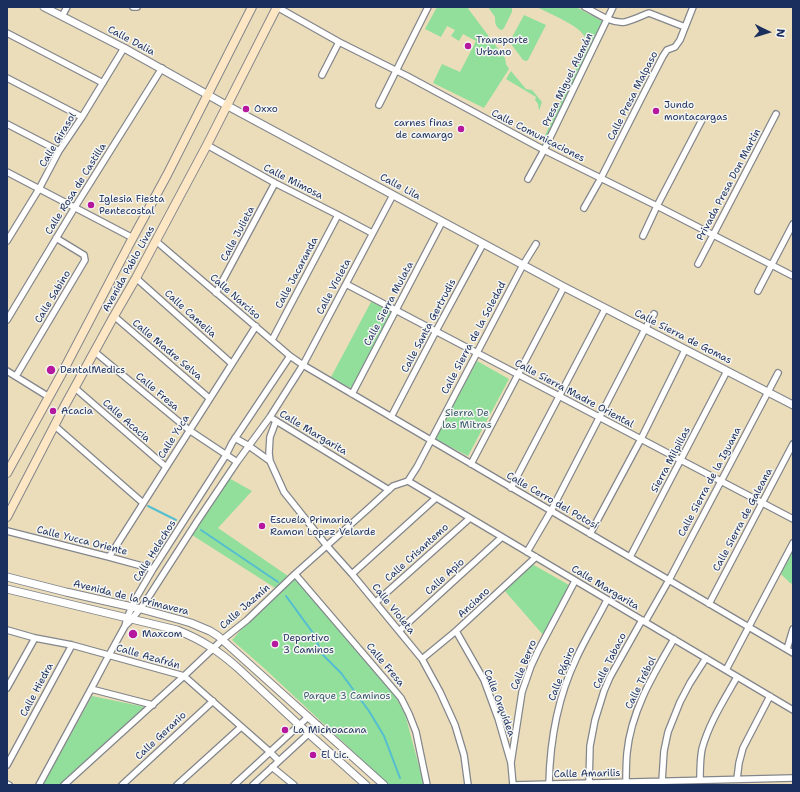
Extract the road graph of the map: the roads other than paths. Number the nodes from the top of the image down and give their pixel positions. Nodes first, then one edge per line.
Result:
1 (44, 7) edge
2 (67, 7) edge
3 (132, 7) edge
4 (136, 7) edge
5 (252, 7) edge
6 (277, 7) edge
7 (428, 7) edge
8 (585, 7) edge
9 (613, 7) edge
10 (652, 7) edge
11 (693, 7) edge
12 (649, 13) junction
13 (62, 16) junction
14 (608, 19) junction
15 (685, 27) junction
16 (7, 33) edge
17 (339, 42) junction
18 (124, 48) junction
19 (162, 68) junction
20 (396, 71) junction
21 (322, 75) dead end
22 (7, 78) edge
23 (104, 82) junction
24 (208, 95) junction
25 (226, 105) junction
26 (379, 105) dead end
27 (776, 114) dead end
28 (82, 117) junction
29 (702, 118) dead end
30 (7, 124) edge
31 (207, 145) junction
32 (544, 150) junction
33 (60, 151) junction
34 (7, 172) edge
35 (601, 178) junction
36 (528, 179) dead end
37 (275, 183) junction
38 (39, 189) junction
39 (393, 195) junction
40 (657, 206) junction
41 (75, 207) junction
42 (584, 208) dead end
43 (338, 215) junction
44 (442, 222) junction
45 (793, 224) edge
46 (372, 234) junction
47 (712, 234) junction
48 (643, 236) dead end
49 (56, 238) junction
50 (133, 238) junction
51 (7, 241) edge
52 (156, 241) junction
53 (483, 244) junction
54 (536, 244) dead end
55 (698, 264) dead end
56 (523, 265) junction
57 (772, 265) junction
58 (793, 276) edge
59 (136, 278) junction
60 (346, 284) junction
61 (564, 287) junction
62 (758, 291) dead end
63 (216, 293) junction
64 (605, 309) junction
65 (396, 310) junction
66 (654, 314) dead end
67 (114, 316) junction
68 (7, 320) edge
69 (256, 326) junction
70 (645, 329) junction
71 (436, 331) junction
72 (272, 340) junction
73 (685, 350) junction
74 (95, 352) junction
75 (477, 353) junction
76 (290, 356) junction
77 (231, 363) junction
78 (303, 365) junction
79 (7, 371) edge
80 (727, 371) junction
81 (778, 373) dead end
82 (518, 374) junction
83 (16, 376) junction
84 (75, 388) junction
85 (768, 392) junction
86 (352, 394) junction
87 (559, 396) junction
88 (49, 397) junction
89 (209, 398) junction
90 (793, 405) edge
91 (270, 417) junction
92 (391, 417) junction
93 (600, 418) junction
94 (276, 421) junction
95 (55, 426) junction
96 (189, 430) junction
97 (235, 438) junction
98 (641, 439) junction
99 (431, 440) junction
100 (793, 444) edge
101 (249, 446) junction
102 (226, 455) junction
103 (681, 460) junction
104 (270, 461) junction
105 (237, 462) junction
106 (471, 464) junction
107 (166, 467) junction
108 (7, 473) edge
109 (408, 481) junction
110 (721, 481) junction
111 (511, 488) junction
112 (389, 490) junction
113 (436, 498) junction
114 (143, 503) junction
115 (762, 503) junction
116 (551, 511) junction
117 (7, 518) edge
118 (470, 518) junction
119 (793, 520) edge
120 (7, 531) edge
121 (590, 534) junction
122 (502, 537) junction
123 (793, 543) edge
124 (327, 546) junction
125 (527, 552) junction
126 (109, 557) junction
127 (536, 557) junction
128 (630, 557) junction
129 (153, 569) junction
130 (295, 574) junction
131 (352, 574) junction
132 (7, 577) edge
133 (669, 580) junction
134 (575, 581) junction
135 (7, 589) edge
136 (607, 600) junction
137 (376, 602) junction
138 (710, 604) junction
139 (132, 607) junction
140 (141, 609) junction
141 (130, 619) junction
142 (644, 621) junction
143 (749, 627) junction
144 (793, 629) edge
145 (7, 630) edge
146 (399, 630) junction
147 (456, 631) junction
148 (35, 638) junction
149 (222, 640) junction
150 (674, 640) junction
151 (72, 645) junction
152 (214, 648) junction
153 (787, 649) junction
154 (793, 652) edge
155 (109, 655) junction
156 (706, 658) junction
157 (422, 659) junction
158 (726, 670) junction
159 (184, 676) junction
160 (737, 677) junction
161 (7, 688) edge
162 (91, 689) junction
163 (770, 696) junction
164 (213, 701) junction
165 (152, 705) junction
166 (793, 710) edge
167 (308, 717) junction
168 (299, 725) junction
169 (318, 725) junction
170 (241, 727) junction
171 (308, 734) junction
172 (270, 752) junction
173 (279, 761) junction
174 (511, 763) junction
175 (7, 766) edge
176 (272, 767) junction
177 (793, 778) edge
178 (737, 779) junction
179 (700, 780) junction
180 (662, 781) junction
181 (589, 783) junction
182 (549, 784) junction
183 (626, 784) edge
184 (39, 785) edge
185 (64, 785) edge
186 (122, 785) edge
187 (177, 785) edge
188 (234, 785) edge
189 (253, 785) edge
190 (294, 785) edge
191 (366, 785) edge
192 (384, 785) edge
193 (427, 785) edge
194 (468, 785) edge
195 (513, 785) edge

1 - 13 street, Calle Dalia
2 - 13 street
3 - 4 street
5 - 24 main road, Avenida Pablo Livas
6 - 17 street, Calle Comunicaciones
6 - 25 main road, Avenida Pablo Livas
7 - 20 street
8 - 14 street
9 - 14 street, Presa Miguel Alemán
10 - 12 street
11 - 15 street, Calle Presa Malpaso
12 - 14 street
12 - 15 street
13 - 18 street, Calle Dalia
14 - 32 street, Presa Miguel Alemán
15 - 35 street, Calle Presa Malpaso
16 - 23 street
17 - 20 street, Calle Comunicaciones
17 - 21 street
18 - 19 street, Calle Dalia
18 - 23 street, Calle Girasol
19 - 24 street, Calle Dalia
19 - 41 street, Calle Rosa de Castilla
20 - 26 street
20 - 32 street, Calle Comunicaciones
22 - 28 street
23 - 28 street, Calle Girasol
24 - 25 street, Calle Dalia
24 - 50 main road, Avenida Pablo Livas
25 - 31 main road, Avenida Pablo Livas
25 - 39 street, Calle Lila
27 - 47 street, Privada Presa Don Martín
28 - 33 street, Calle Girasol
29 - 40 street
30 - 33 street
31 - 37 street, Calle Mimosa
31 - 52 main road, Avenida Pablo Livas
32 - 35 street, Calle Comunicaciones
32 - 36 street, Presa Miguel Alemán
33 - 38 street, Calle Girasol
34 - 38 street
35 - 40 street, Calle Comunicaciones
35 - 42 street, Calle Presa Malpaso
37 - 43 street, Calle Mimosa
37 - 63 street, Calle Julieta
38 - 41 street
38 - 51 street, Calle Girasol
39 - 44 street, Calle Lila
39 - 46 street, Calle Violeta
40 - 47 street, Calle Comunicaciones
40 - 48 street
41 - 49 street, Calle Rosa de Castilla
41 - 50 street
43 - 46 street, Calle Mimosa
43 - 72 street, Calle Jacaranda
44 - 53 street, Calle Lila
44 - 65 street, Calle Sierra Mulata
45 - 57 street
46 - 60 street, Calle Violeta
47 - 55 street, Privada Presa Don Martín
47 - 57 street, Calle Comunicaciones
49 - 68 street, Calle Rosa de Castilla
49 - 83 street, Calle Sabino
50 - 88 main road, Avenida Pablo Livas
52 - 59 main road, Avenida Pablo Livas
52 - 63 street, Calle Narciso
53 - 56 street, Calle Lila
53 - 71 street, Calle Santa Gertrudis
54 - 56 street, Calle Sierra de la Soledad
56 - 61 street, Calle Lila
56 - 75 street, Calle Sierra de la Soledad
57 - 58 street, Calle Comunicaciones
57 - 62 street
59 - 67 main road, Avenida Pablo Livas
59 - 77 street, Calle Camelia
60 - 65 street, Calle Sierra Madre Oriental
60 - 78 street, Calle Violeta
61 - 64 street, Calle Sierra de Gomas
61 - 82 street
63 - 69 street, Calle Narciso
64 - 70 street, Calle Sierra de Gomas
64 - 87 street
65 - 71 street, Calle Sierra Madre Oriental
65 - 86 street, Calle Sierra Mulata
66 - 70 street
67 - 74 main road, Avenida Pablo Livas
67 - 89 street, Calle Madre Selva
69 - 72 street, Calle Narciso
69 - 77 street, Calle Yuca
70 - 73 street, Calle Sierra de Gomas
70 - 93 street
71 - 75 street, Calle Sierra Madre Oriental
71 - 92 street, Calle Santa Gertrudis
72 - 76 street, Calle Narciso
73 - 80 street, Calle Sierra de Gomas
73 - 98 street
74 - 84 main road, Avenida Pablo Livas
74 - 96 street, Calle Fresa
75 - 82 street, Calle Sierra Madre Oriental
75 - 99 street, Calle Sierra de la Soledad
76 - 78 street, Calle Narciso
76 - 97 street, Calle Helechos
77 - 89 street, Calle Yuca
78 - 86 street, Calle Cerro del Potosí
78 - 91 street, Calle Violeta
79 - 83 street
80 - 85 street, Calle Sierra de Gomas
80 - 103 street, Sierra Milpillas
81 - 85 street, Calle Sierra de la Iguana
82 - 87 street, Calle Sierra Madre Oriental
82 - 106 street
83 - 88 street
84 - 95 main road, Avenida Pablo Livas
84 - 107 street, Calle Acacia
85 - 90 street, Calle Sierra de Gomas
85 - 110 street, Calle Sierra de la Iguana
86 - 92 street, Calle Cerro del Potosí
87 - 93 street, Calle Sierra Madre Oriental
87 - 111 street
88 - 108 main road, Avenida Pablo Livas
89 - 96 street, Calle Yuca
91 - 94 street, Calle Margarita
91 - 101 street, Calle Violeta
92 - 99 street, Calle Cerro del Potosí
93 - 98 street, Calle Sierra Madre Oriental
93 - 116 street
94 - 104 street, Calle Violeta
94 - 112 street, Calle Margarita
95 - 114 street
95 - 117 main road, Avenida Pablo Livas
96 - 102 street, Calle Fresa
96 - 107 street, Calle Yuca
97 - 101 street
97 - 102 street, Calle Helechos
98 - 103 street, Calle Sierra Madre Oriental
98 - 121 street
99 - 106 street, Calle Cerro del Potosí
99 - 109 street
100 - 115 street, Calle Sierra de Galeana
101 - 104 street
101 - 105 street, Calle Violeta
102 - 105 street, Calle Fresa
102 - 129 street, Calle Helechos
103 - 110 street, Calle Sierra Madre Oriental
103 - 128 street, Sierra Milpillas
104 - 124 street, Calle Violeta
105 - 140 street, Calle Violeta
106 - 111 street, Calle Cerro del Potosí
107 - 114 street, Calle Yuca
109 - 112 street, Calle Jazmín
109 - 113 street, Calle Margarita
110 - 115 street, Calle Sierra Madre Oriental
110 - 133 street, Calle Sierra de la Iguana
111 - 116 street, Calle Cerro del Potosí
112 - 124 street, Calle Jazmín
113 - 118 street, Calle Margarita
113 - 131 street
114 - 126 street, Calle Yuca
115 - 119 street, Calle Sierra Madre Oriental
115 - 138 street, Calle Sierra de Galeana
116 - 121 street, Calle Cerro del Potosí
116 - 125 street
118 - 122 street, Calle Margarita
118 - 137 street, Calle Crisantemo
120 - 126 street, Calle Yucca Oriente
121 - 128 street, Calle Cerro del Potosí
122 - 125 street, Calle Margarita
122 - 146 street, Calle Apio
123 - 143 street
124 - 130 street, Calle Jazmín
124 - 131 street, Calle Violeta
125 - 127 street, Calle Margarita
126 - 129 street, Calle Yucca Oriente
127 - 134 street, Calle Margarita
127 - 147 street, Anciano
128 - 133 street, Calle Cerro del Potosí
129 - 139 street, Calle Helechos
130 - 149 street, Calle Jazmín
130 - 193 street, Calle Fresa
131 - 137 street, Calle Violeta
132 - 139 street, Avenida de la Primavera
133 - 138 street, Calle Cerro del Potosí
133 - 142 street, Calle Tabaco
134 - 136 street, Calle Margarita
134 - 174 street, Calle Berro
135 - 141 street, Avenida de la Primavera
136 - 142 street, Calle Margarita
136 - 182 street, Calle Pápiro
137 - 146 street, Calle Violeta
138 - 143 street, Calle Cerro del Potosí
139 - 140 street, Avenida de la Primavera
139 - 141 street, Calle Helechos
140 - 141 street, Calle Violeta
140 - 149 street, Avenida de la Primavera
141 - 152 street, Avenida de la Primavera
141 - 155 street, Calle Helechos
142 - 150 street, Calle Margarita
142 - 181 street, Calle Tabaco
143 - 153 street, Calle Cerro del Potosí
143 - 158 street
144 - 153 street
145 - 148 street, Calle Azafrán
146 - 157 street, Calle Violeta
147 - 157 street, Anciano
147 - 174 street, Calle Orquídea
148 - 151 street, Calle Azafrán
148 - 161 street
149 - 152 street, Calle Jazmín
149 - 167 street, Avenida de la Primavera
150 - 156 street, Calle Margarita
150 - 183 street, Calle Trébol
151 - 155 street, Calle Azafrán
151 - 175 street, Calle Hiedra
152 - 159 street, Calle Jazmín
152 - 168 street, Avenida de la Primavera
153 - 154 street, Calle Cerro del Potosí
155 - 159 street, Calle Azafrán
155 - 162 street, Calle Helechos
156 - 158 street, Calle Margarita
156 - 180 street
157 - 194 street, Calle Violeta
158 - 160 street, Calle Margarita
159 - 164 street, Calle Azafrán
159 - 165 street, Calle Jazmín
160 - 163 street, Calle Margarita
160 - 179 street
162 - 165 street
162 - 184 street, Calle Helechos
163 - 166 street, Calle Margarita
163 - 178 street
164 - 170 street, Calle Azafrán
164 - 186 street, Calle Geranio
165 - 185 street, Calle Jazmín
167 - 168 street
167 - 169 street, Avenida de la Primavera
168 - 171 street, Avenida de la Primavera
168 - 172 street
169 - 171 street
169 - 192 street, Avenida de la Primavera
170 - 172 street, Calle Azafrán
170 - 187 street
171 - 173 street
171 - 191 street, Avenida de la Primavera
172 - 173 street, Calle Azafrán
172 - 188 street
173 - 176 street
174 - 195 street, Calle Orquídea
176 - 189 street
176 - 190 street
177 - 178 street, Calle Amarilis
178 - 179 street, Calle Amarilis
179 - 180 street, Calle Amarilis
180 - 183 street, Calle Amarilis
181 - 182 street, Calle Amarilis
181 - 183 street, Calle Amarilis
182 - 195 street, Calle Amarilis

